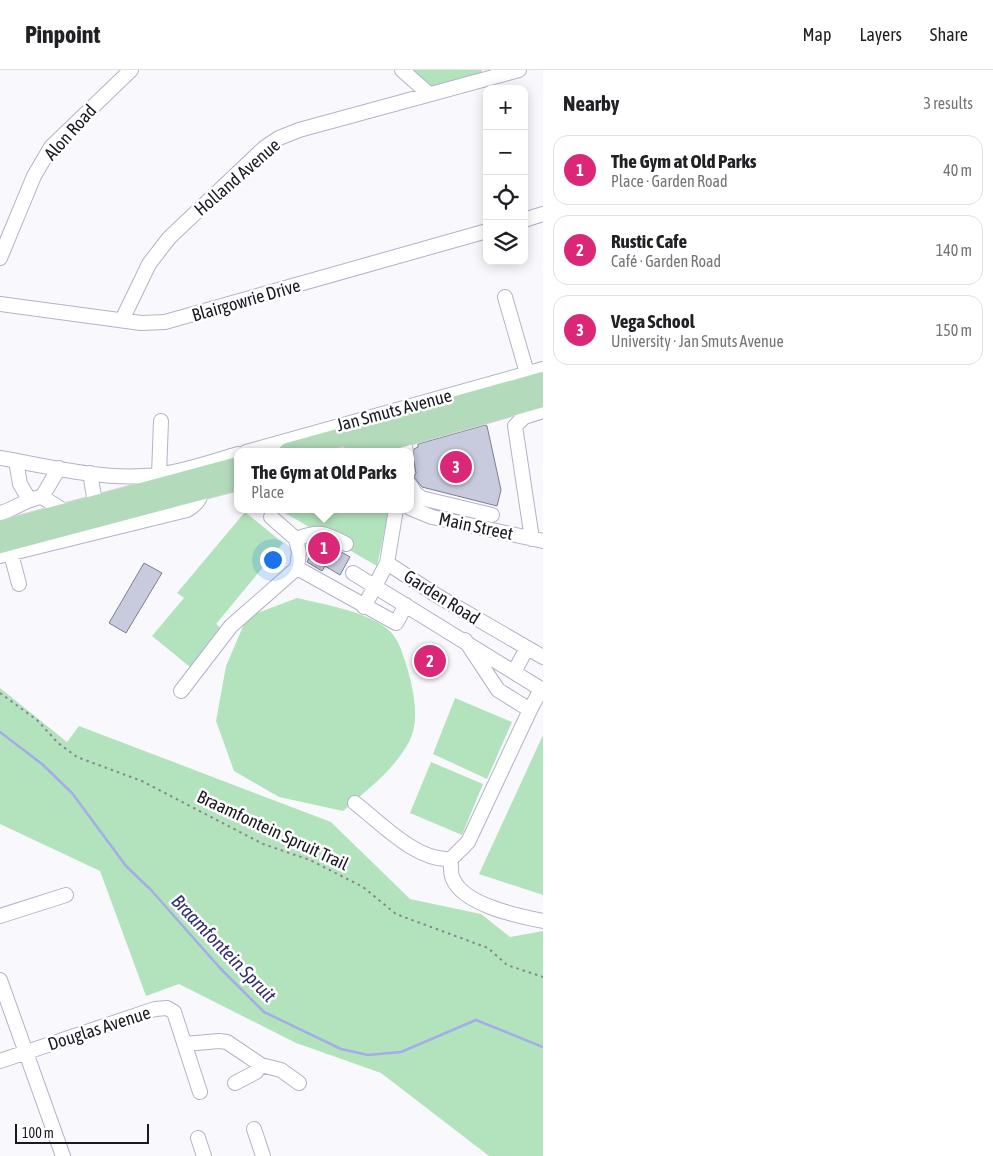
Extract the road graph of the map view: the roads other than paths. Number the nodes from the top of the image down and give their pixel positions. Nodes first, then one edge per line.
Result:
1 (131, 70) edge
2 (402, 70) edge
3 (519, 70) edge
4 (486, 75) edge
5 (429, 94) junction
6 (543, 214) edge
7 (528, 219) edge
8 (483, 231) edge
9 (0, 258) edge
10 (505, 297) dead end
11 (0, 304) edge
12 (122, 320) junction
13 (543, 369) edge
14 (527, 373) junction
15 (543, 381) edge
16 (543, 398) edge
17 (543, 411) edge
18 (161, 422) dead end
19 (384, 441) edge
20 (404, 445) edge
21 (260, 448) edge
22 (323, 448) edge
23 (364, 448) edge
24 (234, 455) edge
25 (0, 458) edge
26 (16, 461) junction
27 (59, 468) junction
28 (234, 468) edge
29 (90, 473) junction
30 (159, 474) junction
31 (234, 482) edge
32 (201, 484) junction
33 (414, 491) edge
34 (36, 498) junction
35 (414, 509) edge
36 (66, 512) junction
37 (97, 512) junction
38 (395, 513) edge
39 (448, 513) junction
40 (0, 514) edge
41 (492, 515) dead end
42 (271, 517) dead end
43 (0, 530) edge
44 (296, 539) junction
45 (538, 540) edge
46 (346, 544) dead end
47 (4, 551) edge
48 (387, 563) junction
49 (296, 568) junction
50 (353, 572) dead end
51 (20, 584) dead end
52 (376, 587) junction
53 (406, 605) junction
54 (364, 607) junction
55 (465, 640) junction
56 (527, 648) junction
57 (543, 657) edge
58 (514, 672) junction
59 (182, 690) dead end
60 (530, 710) junction
61 (355, 803) dead end
62 (451, 859) junction
63 (66, 895) dead end
64 (0, 916) edge
65 (543, 921) edge
66 (0, 980) edge
67 (185, 1044) junction
68 (26, 1052) junction
69 (0, 1061) edge
70 (261, 1065) junction
71 (235, 1083) dead end
72 (299, 1083) dead end
73 (200, 1092) dead end
74 (254, 1129) dead end
75 (198, 1138) dead end
76 (63, 1156) edge
77 (204, 1156) edge
78 (263, 1156) edge

1 - 9 street, Alon Road
2 - 5 street
3 - 4 street, Holland Avenue
4 - 5 street, Holland Avenue
5 - 12 street, Holland Avenue
6 - 7 street
8 - 12 street, Blairgowrie Drive
10 - 14 street
11 - 12 street, Blairgowrie Drive
13 - 14 street, Jan Smuts Avenue
14 - 21 street, Jan Smuts Avenue
15 - 19 main road, Jan Smuts Avenue
16 - 20 main road, Jan Smuts Avenue
17 - 45 street
18 - 30 street
19 - 20 main road, Jan Smuts Avenue
19 - 22 main road, Jan Smuts Avenue
19 - 23 main road, Jan Smuts Avenue
24 - 30 street
25 - 26 street
26 - 27 street
26 - 34 street
27 - 29 street
27 - 34 street
28 - 32 main road
29 - 30 street
29 - 37 street
31 - 32 main road
32 - 37 main road
32 - 47 street
33 - 39 street
34 - 36 street
34 - 40 street
35 - 39 street, Main Street
36 - 37 main road
36 - 43 main road
37 - 47 main road
38 - 48 street, Garden Road
39 - 41 street
39 - 45 street, Main Street
42 - 44 street
44 - 46 street
44 - 49 street
47 - 51 street
48 - 52 street
48 - 56 street, Garden Road
49 - 54 street
49 - 59 street
50 - 52 street
52 - 53 street
52 - 54 street
53 - 54 street
53 - 55 street
55 - 58 street
55 - 60 street
56 - 57 street, Garden Road
56 - 58 street
58 - 60 street
60 - 62 street
61 - 62 street
62 - 65 street
63 - 64 street
66 - 68 street
67 - 68 street, Douglas Avenue
67 - 70 street
67 - 73 street, Douglas Avenue
68 - 69 street, Douglas Avenue
68 - 76 street
70 - 71 street
70 - 72 street
74 - 78 street
75 - 77 street

